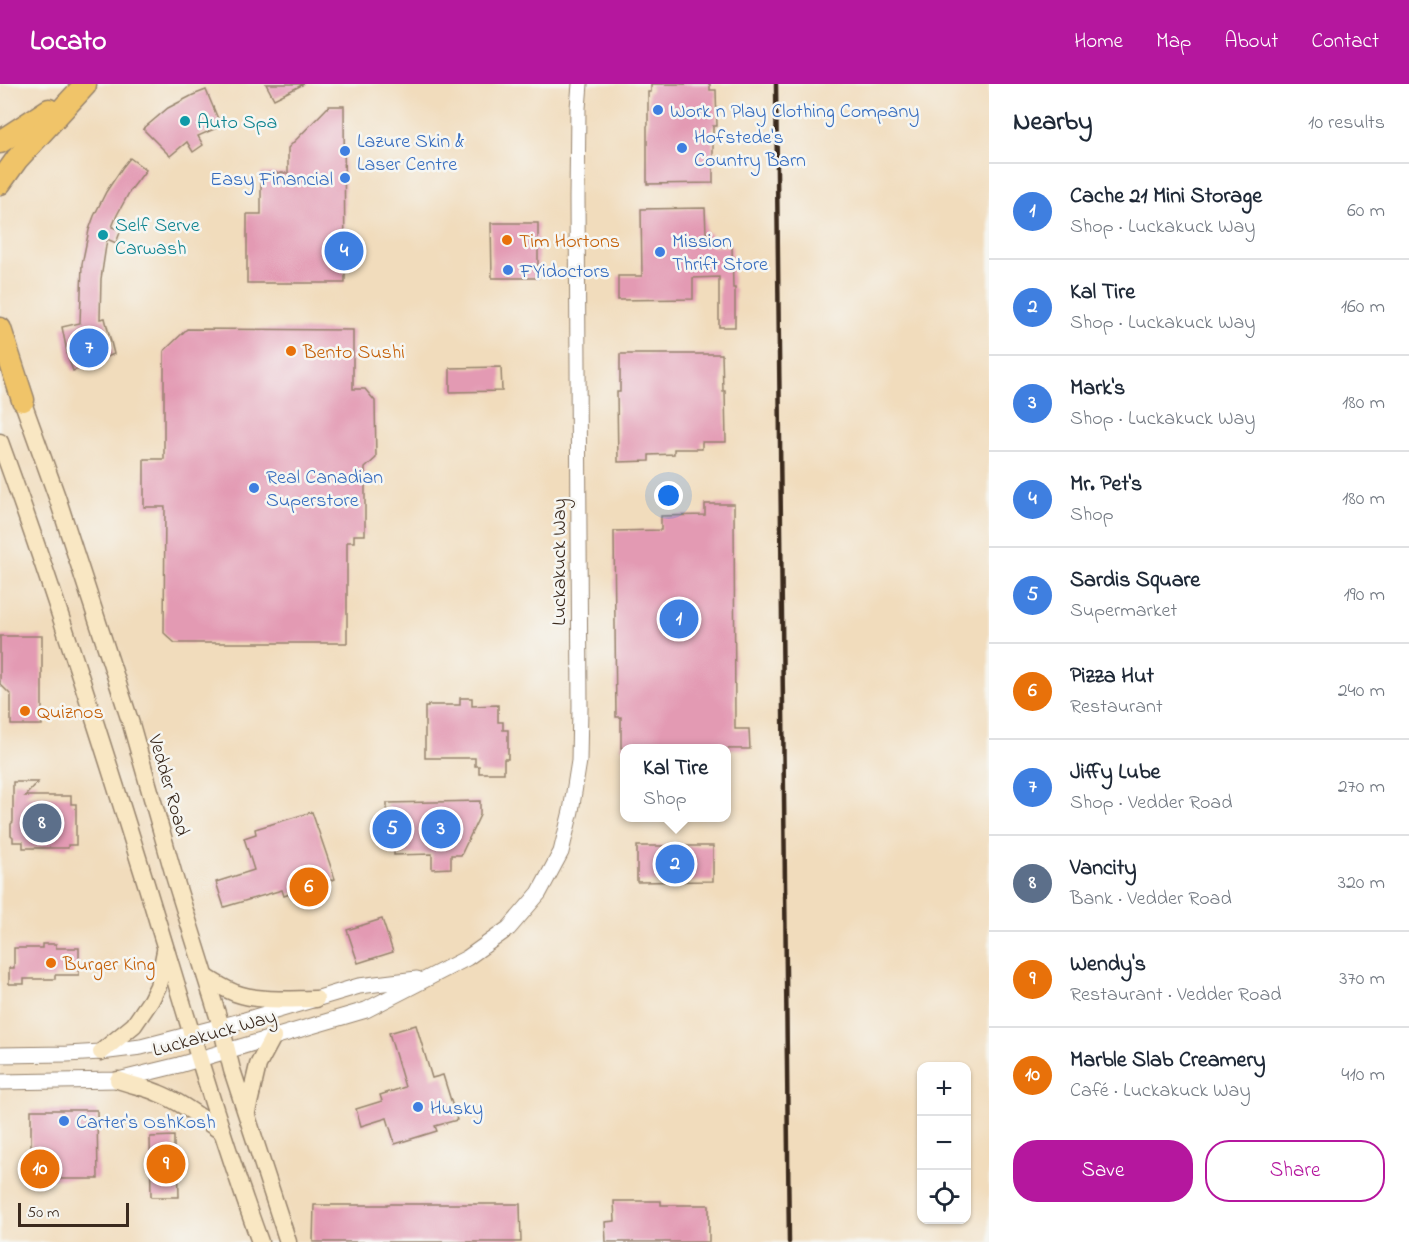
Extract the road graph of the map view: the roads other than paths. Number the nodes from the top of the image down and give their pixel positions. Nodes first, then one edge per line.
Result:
1 (85, 84) edge
2 (580, 84) edge
3 (0, 142) edge
4 (0, 183) edge
5 (0, 329) edge
6 (0, 344) edge
7 (23, 400) junction
8 (0, 442) edge
9 (165, 950) junction
10 (206, 976) junction
11 (429, 977) junction
12 (316, 999) junction
13 (221, 1026) junction
14 (192, 1034) junction
15 (273, 1037) junction
16 (227, 1051) junction
17 (101, 1052) junction
18 (0, 1055) edge
19 (200, 1059) junction
20 (118, 1080) junction
21 (0, 1082) edge
22 (247, 1113) junction
23 (222, 1131) junction
24 (260, 1242) edge
25 (288, 1242) edge

1 - 3 highway
1 - 4 highway
2 - 11 street, Luckakuck Way
5 - 7 highway
6 - 7 main road, Vedder Road
7 - 10 main road, Vedder Road
8 - 9 main road
9 - 14 main road
9 - 17 main road
10 - 12 main road
10 - 13 main road, Vedder Road
11 - 12 street, Luckakuck Way
11 - 15 street, Luckakuck Way
12 - 13 street, Luckakuck Way
13 - 14 street, Luckakuck Way
13 - 16 main road, Vedder Road
14 - 17 street, Luckakuck Way
14 - 19 main road
15 - 16 street, Luckakuck Way
15 - 22 main road
16 - 19 street, Luckakuck Way
16 - 22 main road, Vedder Road
17 - 18 street, Luckakuck Way
19 - 20 street, Luckakuck Way
19 - 23 main road
20 - 21 street, Luckakuck Way
20 - 23 main road
22 - 25 main road, Vedder Road
23 - 24 main road

